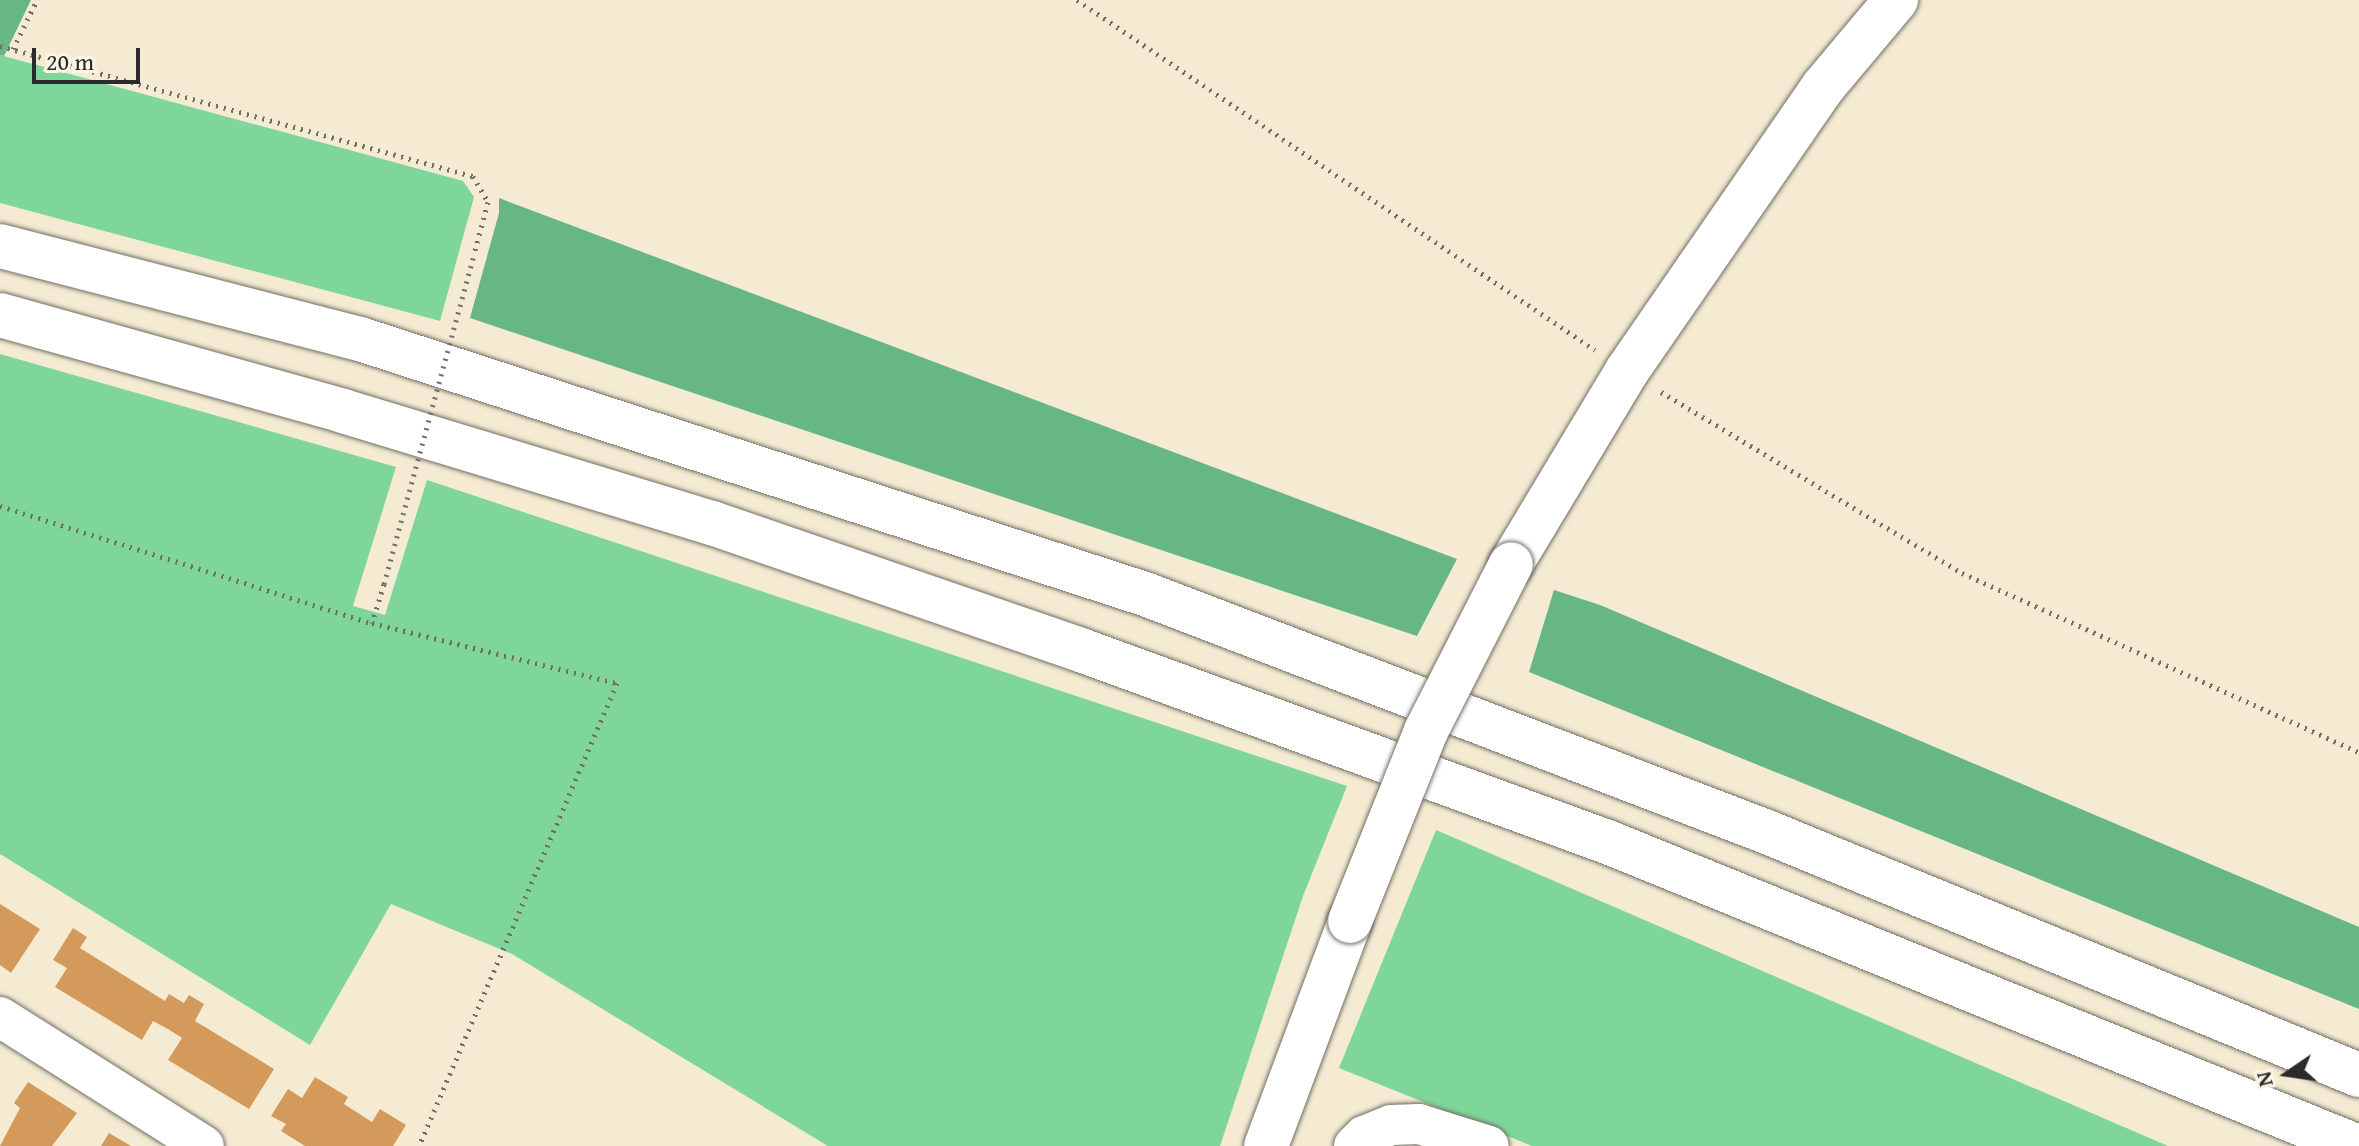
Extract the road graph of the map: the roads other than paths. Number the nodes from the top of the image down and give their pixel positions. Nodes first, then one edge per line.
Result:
1 (1896, 0) edge
2 (0, 246) edge
3 (0, 315) edge
4 (0, 1017) edge
5 (2359, 1075) edge
6 (1273, 1135) edge
7 (204, 1146) edge
8 (1354, 1146) edge
9 (1489, 1146) edge
10 (2356, 1146) edge

1 - 6 main road, bridge
2 - 5 main road
3 - 10 main road
4 - 7 street
8 - 9 street

